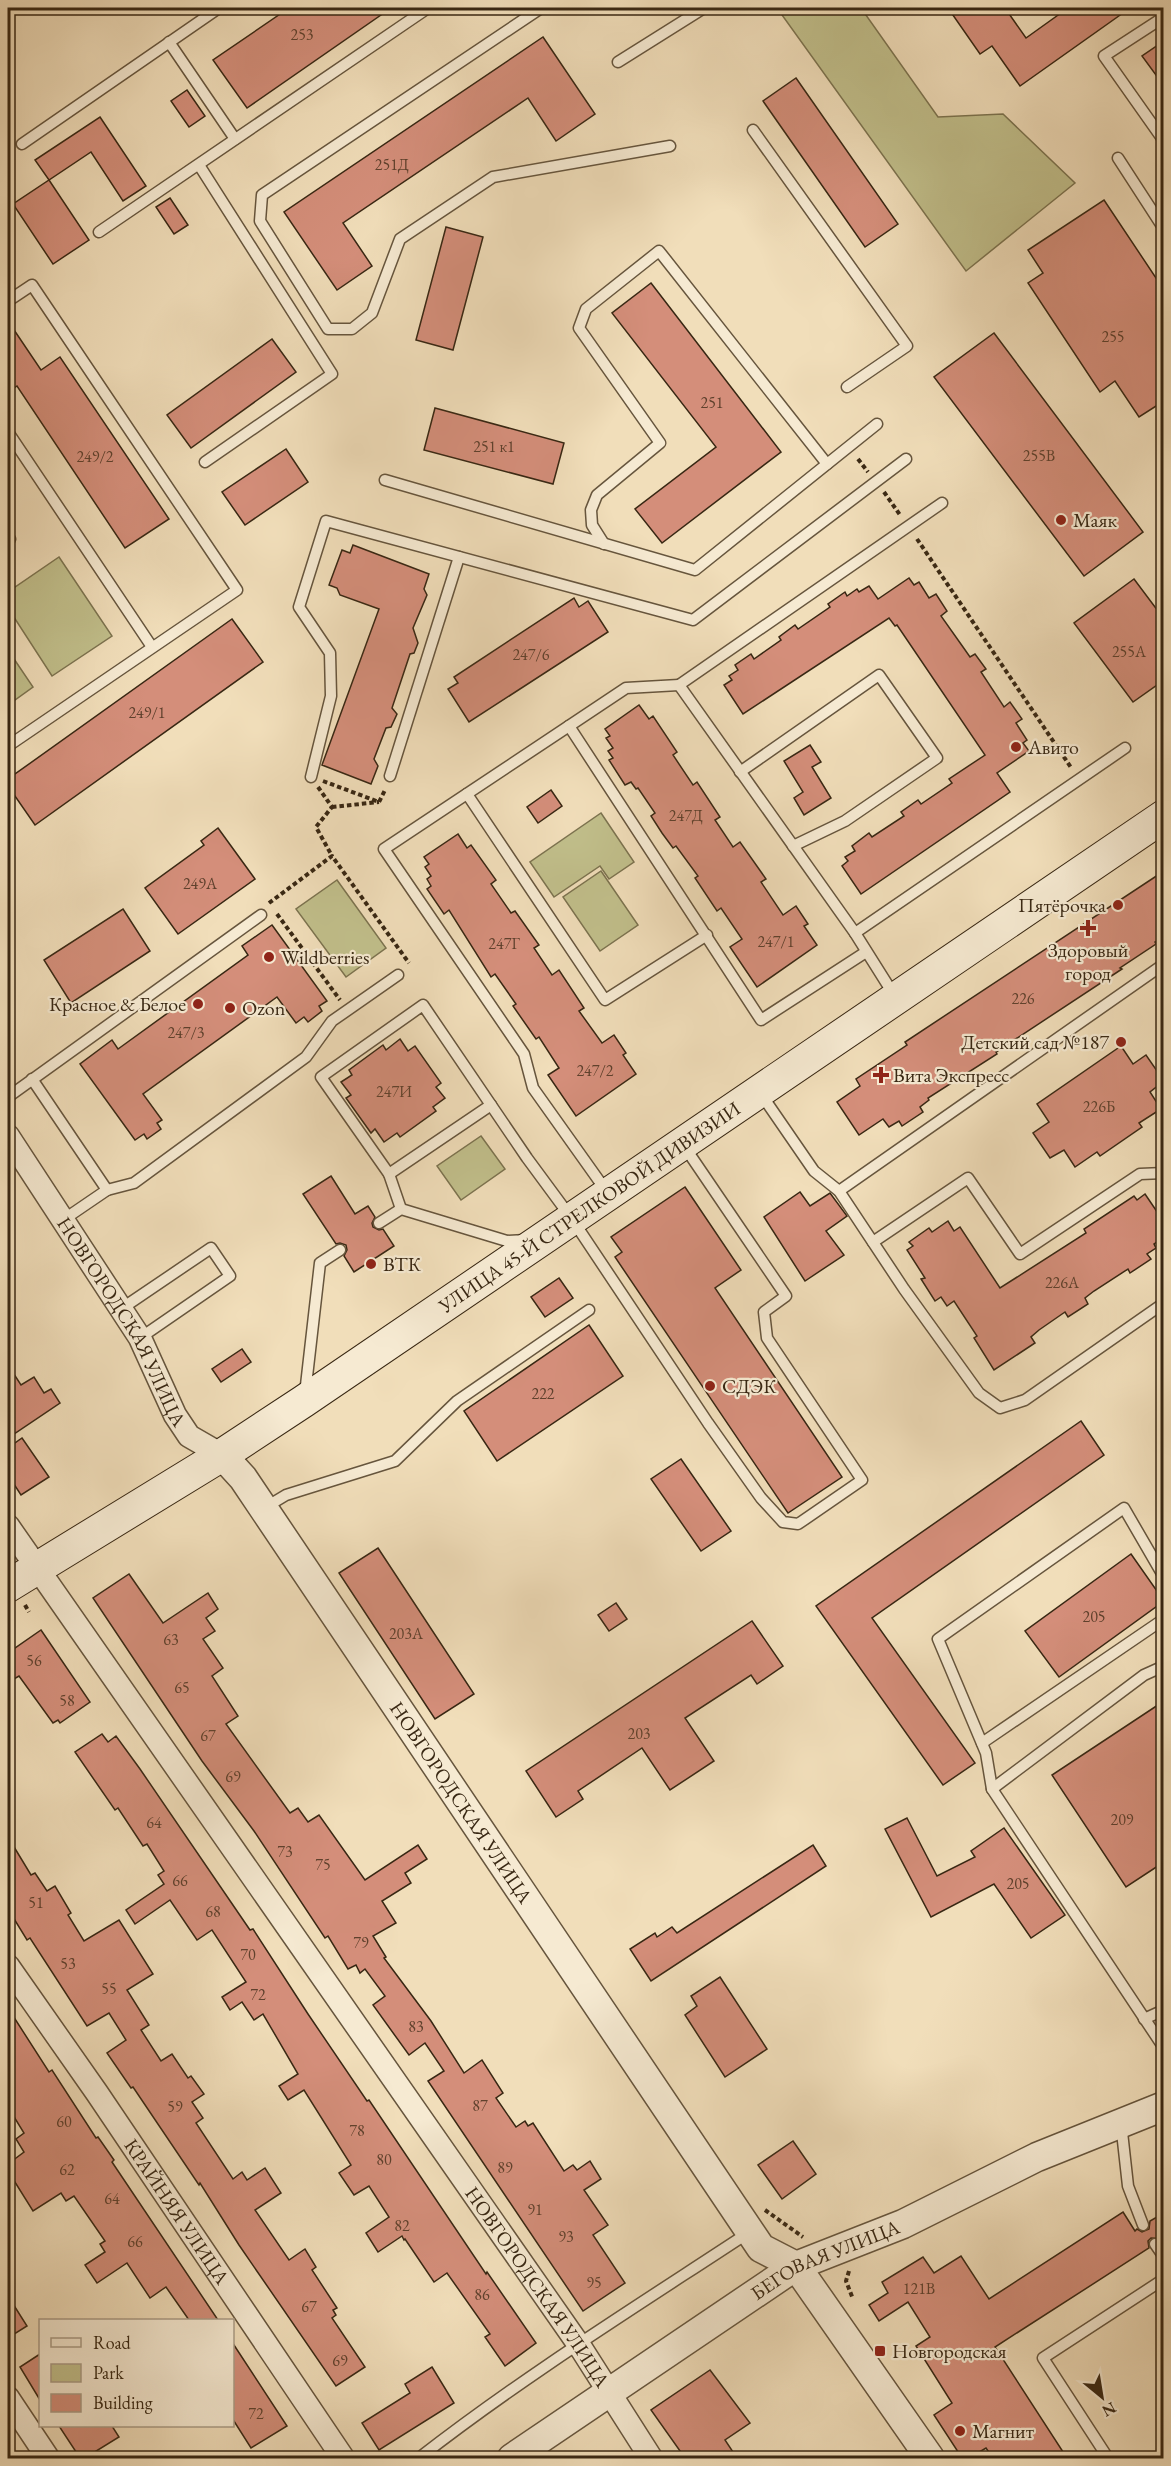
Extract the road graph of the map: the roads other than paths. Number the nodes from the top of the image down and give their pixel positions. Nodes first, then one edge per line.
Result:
1 (219, 8) edge
2 (428, 8) edge
3 (541, 8) edge
4 (704, 8) edge
5 (1164, 17) edge
6 (169, 42) junction
7 (618, 62) dead end
8 (753, 130) dead end
9 (236, 139) junction
10 (1164, 141) edge
11 (22, 144) dead end
12 (670, 146) dead end
13 (1118, 158) dead end
14 (199, 165) junction
15 (1164, 229) edge
16 (99, 232) dead end
17 (8, 301) edge
18 (847, 387) dead end
19 (877, 424) dead end
20 (8, 432) edge
21 (906, 459) dead end
22 (205, 462) dead end
23 (827, 464) junction
24 (385, 480) dead end
25 (942, 503) dead end
26 (603, 544) junction
27 (459, 557) junction
28 (152, 647) junction
29 (679, 685) junction
30 (569, 726) junction
31 (8, 746) edge
32 (1125, 748) dead end
33 (740, 772) junction
34 (390, 776) road end
35 (311, 777) road end
36 (467, 794) junction
37 (1164, 816) edge
38 (793, 846) junction
39 (261, 915) dead end
40 (855, 933) junction
41 (707, 935) junction
42 (866, 952) junction
43 (1164, 964) edge
44 (398, 975) road end
45 (896, 998) junction
46 (32, 1079) junction
47 (759, 1091) junction
48 (8, 1096) edge
49 (491, 1105) junction
50 (8, 1136) edge
51 (682, 1144) junction
52 (1164, 1173) edge
53 (389, 1174) junction
54 (107, 1190) junction
55 (839, 1191) junction
56 (608, 1194) junction
57 (401, 1209) junction
58 (63, 1220) junction
59 (379, 1223) dead end
60 (559, 1227) junction
61 (873, 1242) junction
62 (340, 1250) dead end
63 (1164, 1303) edge
64 (122, 1309) junction
65 (589, 1310) dead end
66 (140, 1338) junction
67 (304, 1401) junction
68 (222, 1455) junction
69 (263, 1509) junction
70 (8, 1526) edge
71 (36, 1568) junction
72 (1164, 1577) edge
73 (8, 1586) edge
74 (1164, 1619) edge
75 (1164, 1666) edge
76 (982, 1743) junction
77 (992, 1789) junction
78 (8, 1966) edge
79 (1164, 2010) edge
80 (1144, 2019) junction
81 (1164, 2048) edge
82 (1164, 2106) edge
83 (1121, 2123) junction
84 (755, 2219) junction
85 (1143, 2225) dead end
86 (1155, 2244) dead end
87 (803, 2254) junction
88 (1164, 2257) edge
89 (1164, 2279) edge
90 (579, 2345) junction
91 (610, 2392) junction
92 (8, 2398) edge
93 (48, 2458) edge
94 (343, 2458) edge
95 (419, 2458) edge
96 (512, 2458) edge
97 (651, 2458) edge
98 (930, 2458) edge
99 (1108, 2458) edge

1 - 6 lane
2 - 9 lane
3 - 12 lane
4 - 7 lane
5 - 10 lane
6 - 9 lane
6 - 11 lane
8 - 18 lane
9 - 14 lane
13 - 15 lane
14 - 16 lane
14 - 22 lane
17 - 28 lane
19 - 23 lane
20 - 28 lane
21 - 27 lane
23 - 26 lane
23 - 26 lane
24 - 26 lane
25 - 29 lane
27 - 34 lane
27 - 35 lane
28 - 31 lane
29 - 30 lane
29 - 33 lane
30 - 36 lane
30 - 41 lane
32 - 40 lane
33 - 38 lane
33 - 38 lane
36 - 41 lane
36 - 56 lane
37 - 45 main road, УЛИЦА 45-Й СТРЕЛКОВОЙ ДИВИЗИИ
38 - 40 lane
39 - 46 lane
40 - 42 lane
41 - 42 lane
42 - 45 lane
43 - 55 lane
44 - 54 lane
45 - 47 main road, УЛИЦА 45-Й СТРЕЛКОВОЙ ДИВИЗИИ
46 - 48 lane
46 - 54 lane
47 - 51 main road, УЛИЦА 45-Й СТРЕЛКОВОЙ ДИВИЗИИ
47 - 55 lane
49 - 53 lane
49 - 53 lane
49 - 60 lane
50 - 58 street, НОВГОРОДСКАЯ УЛИЦА
51 - 56 main road, УЛИЦА 45-Й СТРЕЛКОВОЙ ДИВИЗИИ
51 - 60 lane
52 - 61 lane
53 - 57 lane
54 - 58 lane
55 - 61 lane
56 - 60 main road, УЛИЦА 45-Й СТРЕЛКОВОЙ ДИВИЗИИ
57 - 59 lane
57 - 60 lane
58 - 64 street, НОВГОРОДСКАЯ УЛИЦА
60 - 67 main road, УЛИЦА 45-Й СТРЕЛКОВОЙ ДИВИЗИИ
61 - 63 lane
62 - 67 lane
64 - 66 street, НОВГОРОДСКАЯ УЛИЦА
64 - 66 lane
65 - 69 lane
66 - 68 street, НОВГОРОДСКАЯ УЛИЦА
67 - 68 main road, УЛИЦА 45-Й СТРЕЛКОВОЙ ДИВИЗИИ
68 - 69 street, НОВГОРОДСКАЯ УЛИЦА
68 - 71 main road, УЛИЦА 45-Й СТРЕЛКОВОЙ ДИВИЗИИ
69 - 84 street, НОВГОРОДСКАЯ УЛИЦА
70 - 71 street, НОВГОРОДСКАЯ УЛИЦА
71 - 73 main road, УЛИЦА 45-Й СТРЕЛКОВОЙ ДИВИЗИИ
71 - 90 street, НОВГОРОДСКАЯ УЛИЦА
72 - 76 lane
74 - 76 lane
75 - 77 lane
76 - 77 lane
77 - 80 lane
78 - 94 street, КРАЙНЯЯ УЛИЦА
79 - 80 lane
80 - 81 lane
82 - 83 street, БЕГОВАЯ УЛИЦА
83 - 85 lane
83 - 87 street, БЕГОВАЯ УЛИЦА
84 - 87 street, НОВГОРОДСКАЯ УЛИЦА
84 - 90 lane
86 - 88 lane
87 - 91 street, БЕГОВАЯ УЛИЦА
87 - 98 street, НОВГОРОДСКАЯ УЛИЦА
89 - 99 lane
90 - 91 street, НОВГОРОДСКАЯ УЛИЦА
90 - 95 lane
91 - 96 street, БЕГОВАЯ УЛИЦА
91 - 97 street, НОВГОРОДСКАЯ УЛИЦА
92 - 93 street

